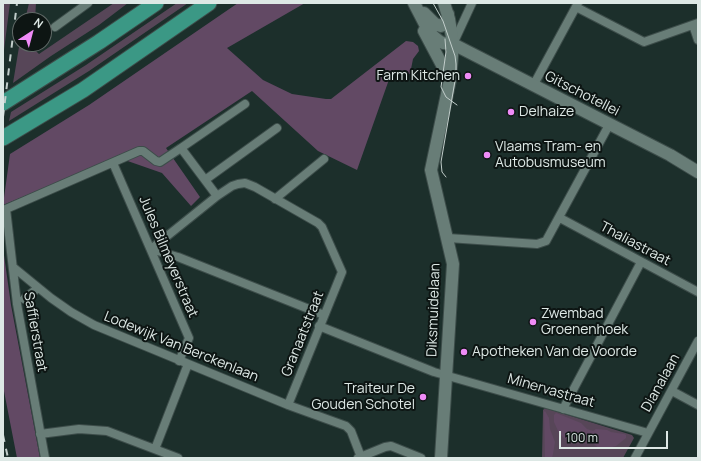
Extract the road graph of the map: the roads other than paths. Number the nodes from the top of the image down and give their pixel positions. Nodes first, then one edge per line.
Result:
1 (88, 3) edge
2 (156, 3) edge
3 (209, 3) edge
4 (414, 3) edge
5 (444, 3) edge
6 (472, 3) edge
7 (577, 5) edge
8 (448, 14) junction
9 (696, 24) edge
10 (55, 27) dead end
11 (698, 40) edge
12 (453, 44) junction
13 (450, 80) junction
14 (533, 86) junction
15 (3, 103) edge
16 (245, 104) dead end
17 (609, 125) junction
18 (277, 128) dead end
19 (3, 138) edge
20 (181, 148) junction
21 (324, 159) dead end
22 (113, 163) junction
23 (698, 172) edge
24 (205, 180) junction
25 (217, 196) junction
26 (275, 198) junction
27 (560, 218) junction
28 (448, 238) junction
29 (151, 249) junction
30 (641, 262) junction
31 (12, 266) junction
32 (38, 288) junction
33 (698, 292) edge
34 (24, 299) dead end
35 (324, 315) junction
36 (320, 326) junction
37 (698, 341) edge
38 (179, 361) junction
39 (188, 364) junction
40 (446, 375) junction
41 (672, 391) junction
42 (288, 405) junction
43 (698, 405) edge
44 (563, 408) junction
45 (648, 433) junction
46 (40, 434) junction
47 (155, 449) junction
48 (360, 457) edge
49 (636, 457) edge
50 (45, 458) edge
51 (178, 458) edge
52 (421, 458) edge
53 (441, 458) edge

1 - 10 street
2 - 15 highway
3 - 19 highway
4 - 8 street
4 - 12 street, Gitschotellei
4 - 13 street
5 - 8 street
6 - 12 street, Diksmuidelaan
7 - 9 street
7 - 14 street
8 - 12 street
9 - 11 street
12 - 13 street, Diksmuidelaan
12 - 14 street, Gitschotellei
13 - 28 street, Diksmuidelaan
14 - 17 street, Gitschotellei
16 - 20 street
17 - 23 street, Gitschotellei
17 - 27 street
18 - 24 street
20 - 22 street
20 - 24 street
21 - 26 street
22 - 29 street, Jules Bilmeyerstraat
22 - 31 street, Saffierstraat
24 - 25 street
25 - 26 street
25 - 29 street
26 - 35 street, Granaatstraat
27 - 28 street
27 - 30 street, Thaliastraat
28 - 40 street, Diksmuidelaan
29 - 35 street
29 - 38 street, Jules Bilmeyerstraat
30 - 33 street, Thaliastraat
30 - 44 street
31 - 32 street, Lodewijk Van Berckenlaan
31 - 46 street, Saffierstraat
32 - 34 street
32 - 38 street, Lodewijk Van Berckenlaan
35 - 36 street, Granaatstraat
36 - 40 street, Minervastraat
36 - 42 street, Granaatstraat
37 - 41 street, Dianalaan
38 - 39 street, Lodewijk Van Berckenlaan
39 - 42 street, Lodewijk Van Berckenlaan
39 - 47 street
40 - 44 street, Minervastraat
40 - 53 street, Diksmuidelaan
41 - 43 street
41 - 45 street, Dianalaan
42 - 48 street, Lodewijk Van Berckenlaan
44 - 45 street, Minervastraat
45 - 49 street, Dianalaan
46 - 47 street
46 - 50 street, Saffierstraat
47 - 51 street
48 - 52 street

